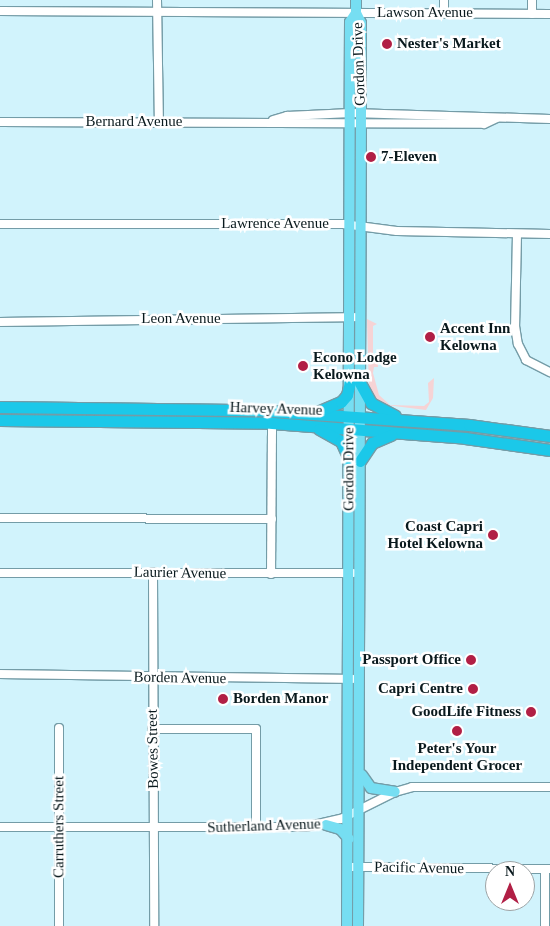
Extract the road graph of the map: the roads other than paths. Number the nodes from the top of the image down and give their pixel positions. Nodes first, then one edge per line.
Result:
1 (157, 0) edge
2 (356, 0) edge
3 (444, 0) edge
4 (532, 0) edge
5 (0, 11) edge
6 (157, 12) junction
7 (356, 13) junction
8 (444, 13) junction
9 (532, 14) junction
10 (550, 14) edge
11 (356, 118) junction
12 (550, 119) edge
13 (0, 122) edge
14 (159, 122) junction
15 (0, 224) edge
16 (355, 225) junction
17 (517, 234) junction
18 (550, 234) edge
19 (362, 317) junction
20 (350, 318) junction
21 (0, 322) edge
22 (550, 372) edge
23 (355, 383) junction
24 (0, 407) edge
25 (315, 413) junction
26 (355, 416) junction
27 (0, 420) edge
28 (403, 420) junction
29 (272, 423) junction
30 (313, 426) junction
31 (355, 428) junction
32 (401, 432) junction
33 (550, 436) edge
34 (550, 450) edge
35 (355, 461) junction
36 (0, 518) edge
37 (272, 519) junction
38 (0, 572) edge
39 (153, 572) junction
40 (355, 573) junction
41 (271, 574) junction
42 (0, 674) edge
43 (153, 678) junction
44 (349, 679) junction
45 (360, 679) junction
46 (59, 728) dead end
47 (152, 729) junction
48 (361, 770) junction
49 (550, 787) edge
50 (395, 792) junction
51 (360, 809) junction
52 (349, 815) junction
53 (326, 825) junction
54 (0, 827) edge
55 (58, 827) junction
56 (155, 828) junction
57 (256, 828) junction
58 (349, 839) junction
59 (348, 867) junction
60 (360, 868) junction
61 (547, 869) edge
62 (59, 926) edge
63 (154, 926) edge
64 (347, 926) edge
65 (358, 926) edge
66 (544, 926) edge

1 - 6 street
2 - 7 main road, Gordon Drive
3 - 8 street
4 - 9 street
5 - 6 street, Lawson Avenue
6 - 7 street, Lawson Avenue
6 - 14 street
7 - 8 street, Lawson Avenue
7 - 11 main road, Gordon Drive
8 - 9 street, Lawson Avenue
9 - 10 street, Lawson Avenue
11 - 12 street, Bernard Avenue
11 - 14 street, Bernard Avenue
11 - 16 main road, Gordon Drive
13 - 14 street, Bernard Avenue
15 - 16 street, Lawrence Avenue
16 - 17 street, Lawrence Avenue
16 - 19 main road, Gordon Drive
16 - 20 main road, Gordon Drive
17 - 18 street, Lawrence Avenue
17 - 22 street
19 - 20 street, Leon Avenue
19 - 23 main road, Gordon Drive
20 - 21 street, Leon Avenue
20 - 23 main road, Gordon Drive
23 - 25 highway
23 - 26 main road, Gordon Drive
23 - 28 highway
24 - 25 highway, Harvey Avenue
25 - 26 highway, Harvey Avenue
26 - 28 highway, Harvey Avenue
26 - 31 main road, Gordon Drive
27 - 29 highway, Harvey Avenue
28 - 33 highway, Harvey Avenue
29 - 30 highway, Harvey Avenue
29 - 37 street
30 - 31 highway, Harvey Avenue
30 - 35 highway
31 - 32 highway, Harvey Avenue
31 - 35 main road, Gordon Drive
32 - 34 highway, Harvey Avenue
32 - 35 highway
35 - 40 main road, Gordon Drive
36 - 37 street
37 - 41 street
38 - 39 street, Laurier Avenue
39 - 41 street, Laurier Avenue
39 - 43 street, Bowes Street
40 - 41 street, Laurier Avenue
40 - 44 main road, Gordon Drive
40 - 45 main road, Gordon Drive
42 - 43 street, Borden Avenue
43 - 44 street, Borden Avenue
43 - 47 street, Bowes Street
44 - 45 street, Borden Avenue
44 - 52 main road, Gordon Drive
45 - 48 main road, Gordon Drive
46 - 55 street, Carruthers Street
47 - 56 street, Bowes Street
47 - 57 street
48 - 50 main road
48 - 51 main road, Gordon Drive
49 - 50 street, Sutherland Avenue
50 - 51 street, Sutherland Avenue
51 - 52 street, Sutherland Avenue
51 - 60 main road, Gordon Drive
52 - 53 street, Sutherland Avenue
52 - 58 main road, Gordon Drive
53 - 57 street, Sutherland Avenue
53 - 58 main road
54 - 55 street, Sutherland Avenue
55 - 56 street, Sutherland Avenue
55 - 62 street, Carruthers Street
56 - 57 street, Sutherland Avenue
56 - 63 street, Bowes Street
58 - 59 main road, Gordon Drive
59 - 60 street, Pacific Avenue
59 - 64 main road, Gordon Drive
60 - 61 street, Pacific Avenue
60 - 65 main road, Gordon Drive
61 - 66 street

